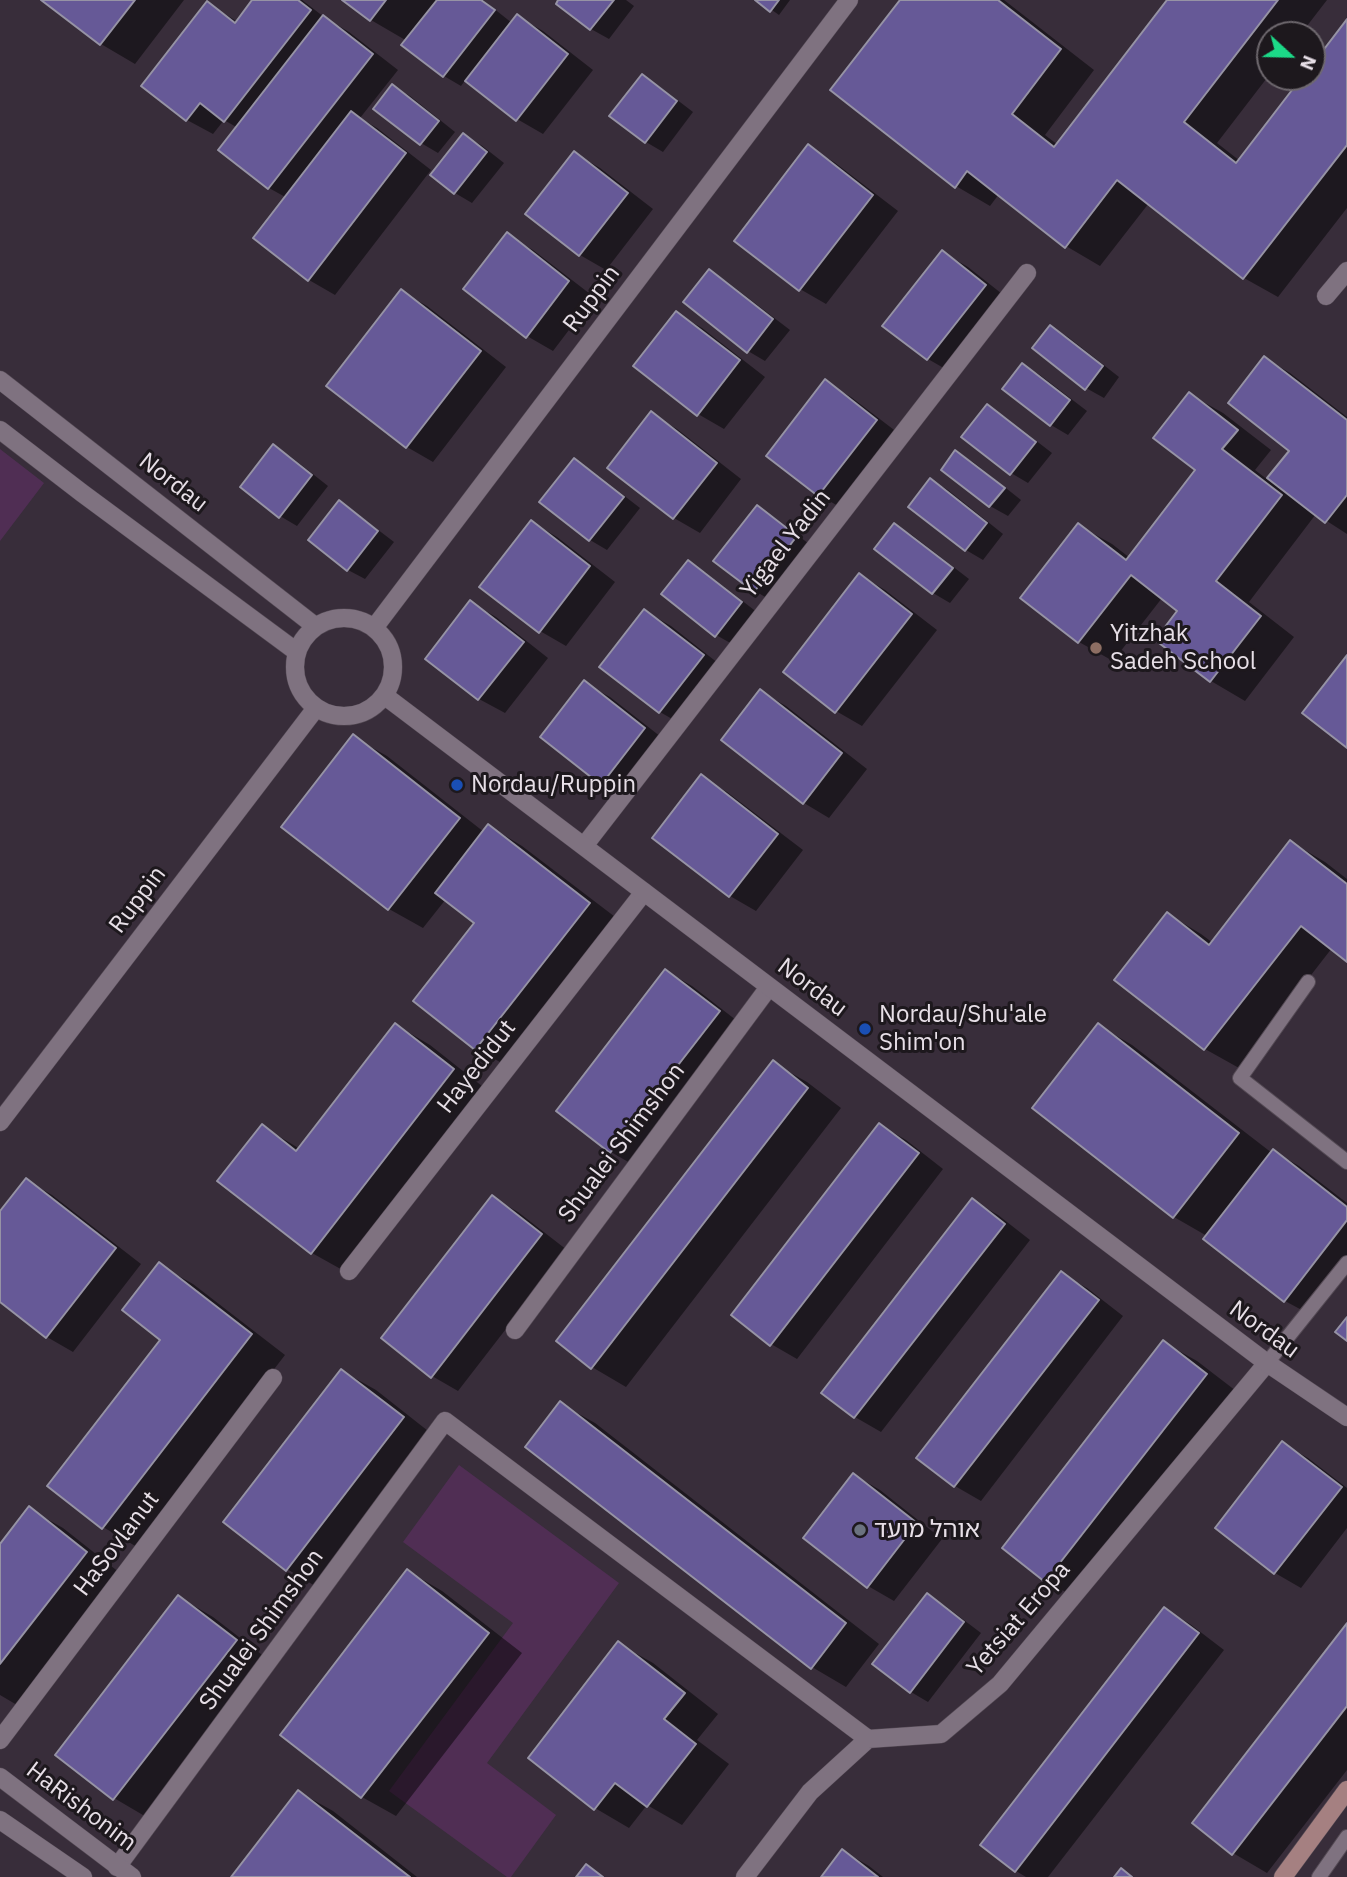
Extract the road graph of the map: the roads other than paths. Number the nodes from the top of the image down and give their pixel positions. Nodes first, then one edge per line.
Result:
1 (849, 0) edge
2 (1347, 271) edge
3 (1027, 273) dead end
4 (1326, 296) dead end
5 (0, 380) edge
6 (0, 430) edge
7 (315, 626) junction
8 (374, 628) junction
9 (297, 652) junction
10 (385, 696) junction
11 (316, 708) junction
12 (583, 846) junction
13 (644, 892) junction
14 (1308, 982) dead end
15 (769, 987) junction
16 (0, 1122) edge
17 (1347, 1162) edge
18 (1347, 1263) edge
19 (349, 1271) dead end
20 (515, 1329) dead end
21 (1267, 1363) junction
22 (273, 1378) dead end
23 (1347, 1417) edge
24 (867, 1739) junction
25 (0, 1740) edge
26 (0, 1777) edge
27 (1347, 1790) edge
28 (0, 1820) edge
29 (1347, 1837) edge
30 (1343, 1847) edge
31 (125, 1872) edge
32 (83, 1877) edge
33 (745, 1877) edge
34 (1283, 1877) edge
35 (1319, 1877) edge

1 - 8 street, Ruppin
2 - 4 street
3 - 12 street, Yigael Yadin
5 - 7 street, Nordau
6 - 9 street
7 - 8 street
7 - 9 street
8 - 10 street
9 - 11 street
10 - 11 street
10 - 12 street, Nordau
11 - 16 street, Ruppin
12 - 13 street, Nordau
13 - 15 street, Nordau
13 - 19 street, Hayedidut
14 - 17 lane
15 - 20 street, Shualei Shimshon
15 - 21 street, Nordau
18 - 21 lane
21 - 23 street, Nordau
21 - 24 street, Yetsiat Eropa
22 - 25 street, HaSovlanut
24 - 31 street, Shualei Shimshon
24 - 33 street
26 - 31 street, HaRishonim
27 - 34 main road
28 - 32 street
29 - 30 lane
30 - 35 lane

